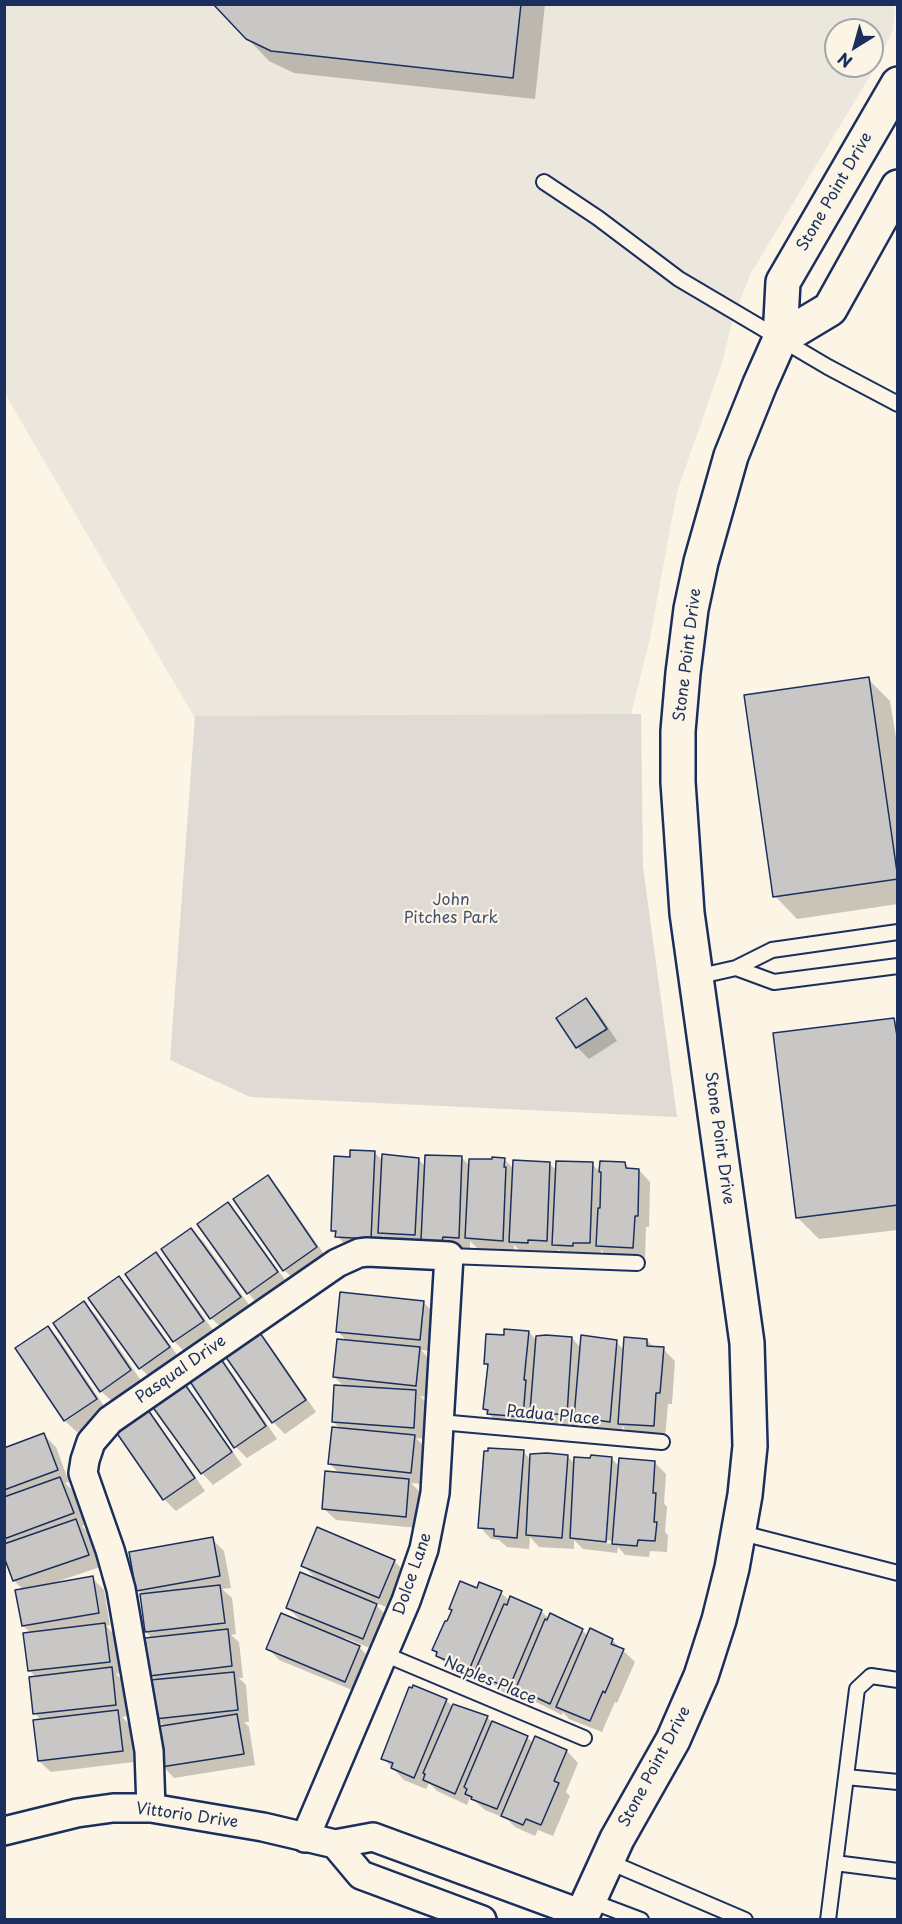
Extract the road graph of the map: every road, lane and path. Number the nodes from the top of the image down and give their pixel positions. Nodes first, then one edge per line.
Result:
1 (897, 84) edge
2 (544, 182) dead end
3 (897, 188) edge
4 (780, 339) junction
5 (897, 404) edge
6 (897, 932) edge
7 (897, 966) edge
8 (736, 968) junction
9 (696, 977) junction
10 (449, 1257) junction
11 (637, 1263) dead end
12 (440, 1422) junction
13 (662, 1442) dead end
14 (738, 1532) junction
15 (897, 1573) edge
16 (384, 1654) junction
17 (897, 1680) edge
18 (584, 1738) dead end
19 (846, 1776) junction
20 (897, 1782) edge
21 (151, 1808) junction
22 (4, 1831) edge
23 (305, 1838) junction
24 (334, 1844) junction
25 (404, 1849) junction
26 (607, 1861) junction
27 (835, 1863) junction
28 (897, 1871) edge
29 (391, 1886) junction
30 (584, 1911) edge
31 (482, 1920) edge
32 (641, 1920) edge
33 (745, 1920) edge
34 (828, 1920) edge

1 - 4 street, Stone Point Drive
2 - 4 lane
3 - 4 street
4 - 5 lane
4 - 9 street, Stone Point Drive
6 - 8 lane
7 - 8 lane
8 - 9 lane
9 - 14 street, Stone Point Drive
10 - 11 lane, Pasqual Drive
10 - 12 street, Dolce Lane
10 - 21 street, Pasqual Drive
12 - 13 lane, Padua Place
12 - 16 street, Dolce Lane
14 - 15 lane
14 - 26 street, Stone Point Drive
16 - 18 lane, Naples Place
16 - 23 street, Dolce Lane
17 - 19 lane
19 - 20 lane
19 - 27 lane
21 - 22 street, Vittorio Drive
21 - 23 street, Vittorio Drive
23 - 24 street, Vittorio Drive
24 - 25 street, Vittorio Drive
24 - 29 street
25 - 29 street
25 - 30 street, Vittorio Drive
26 - 30 street, Stone Point Drive
26 - 33 lane
27 - 28 lane
27 - 34 lane
29 - 31 street
30 - 32 lane

